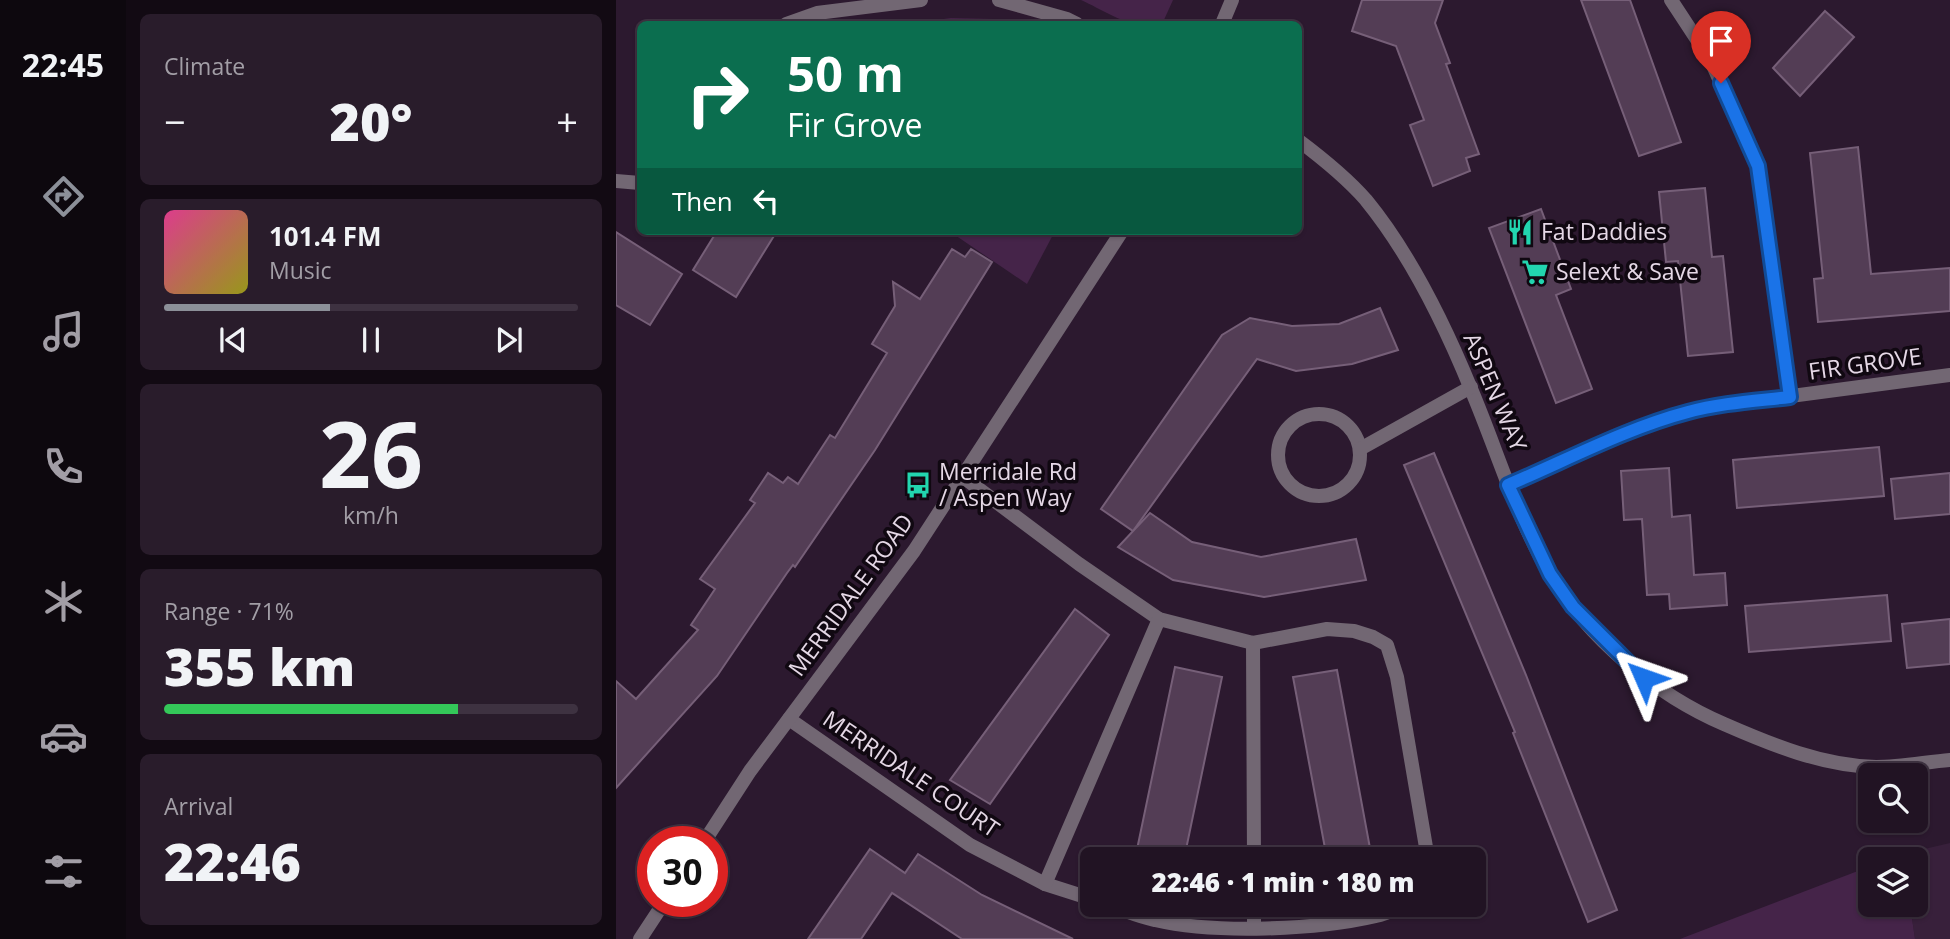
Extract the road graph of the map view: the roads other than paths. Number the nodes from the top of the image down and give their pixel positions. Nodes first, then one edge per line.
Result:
1 (921, 0) edge
2 (999, 0) edge
3 (1232, 0) edge
4 (1671, 0) edge
5 (794, 21) edge
6 (1070, 21) edge
7 (1223, 21) edge
8 (1302, 143) edge
9 (616, 181) edge
10 (637, 183) edge
11 (1119, 235) edge
12 (1950, 375) edge
13 (1471, 387) junction
14 (1790, 397) junction
15 (1360, 449) junction
16 (963, 477) junction
17 (1508, 485) junction
18 (1159, 619) junction
19 (1253, 643) junction
20 (789, 719) junction
21 (1950, 761) edge
22 (714, 826) edge
23 (1254, 847) edge
24 (1428, 847) edge
25 (1045, 884) junction
26 (1080, 895) edge
27 (654, 917) edge
28 (1145, 917) edge
29 (1254, 917) edge
30 (1372, 917) edge
31 (1254, 928) junction
32 (640, 939) edge

1 - 5 street
2 - 6 street
3 - 7 street
4 - 14 street
8 - 13 street, ASPEN WAY
9 - 10 street
11 - 16 street, MERRIDALE ROAD
12 - 14 street, FIR GROVE
13 - 15 street
13 - 17 street, ASPEN WAY
14 - 17 street, FIR GROVE
15 - 15 street
16 - 18 street
16 - 20 street, MERRIDALE ROAD
17 - 21 street, ASPEN WAY
18 - 19 street
18 - 25 street
19 - 23 street
19 - 24 street
20 - 22 street, MERRIDALE ROAD
20 - 25 street, MERRIDALE COURT
25 - 26 street, MERRIDALE COURT
27 - 32 street
28 - 31 street
29 - 31 street
30 - 31 street

